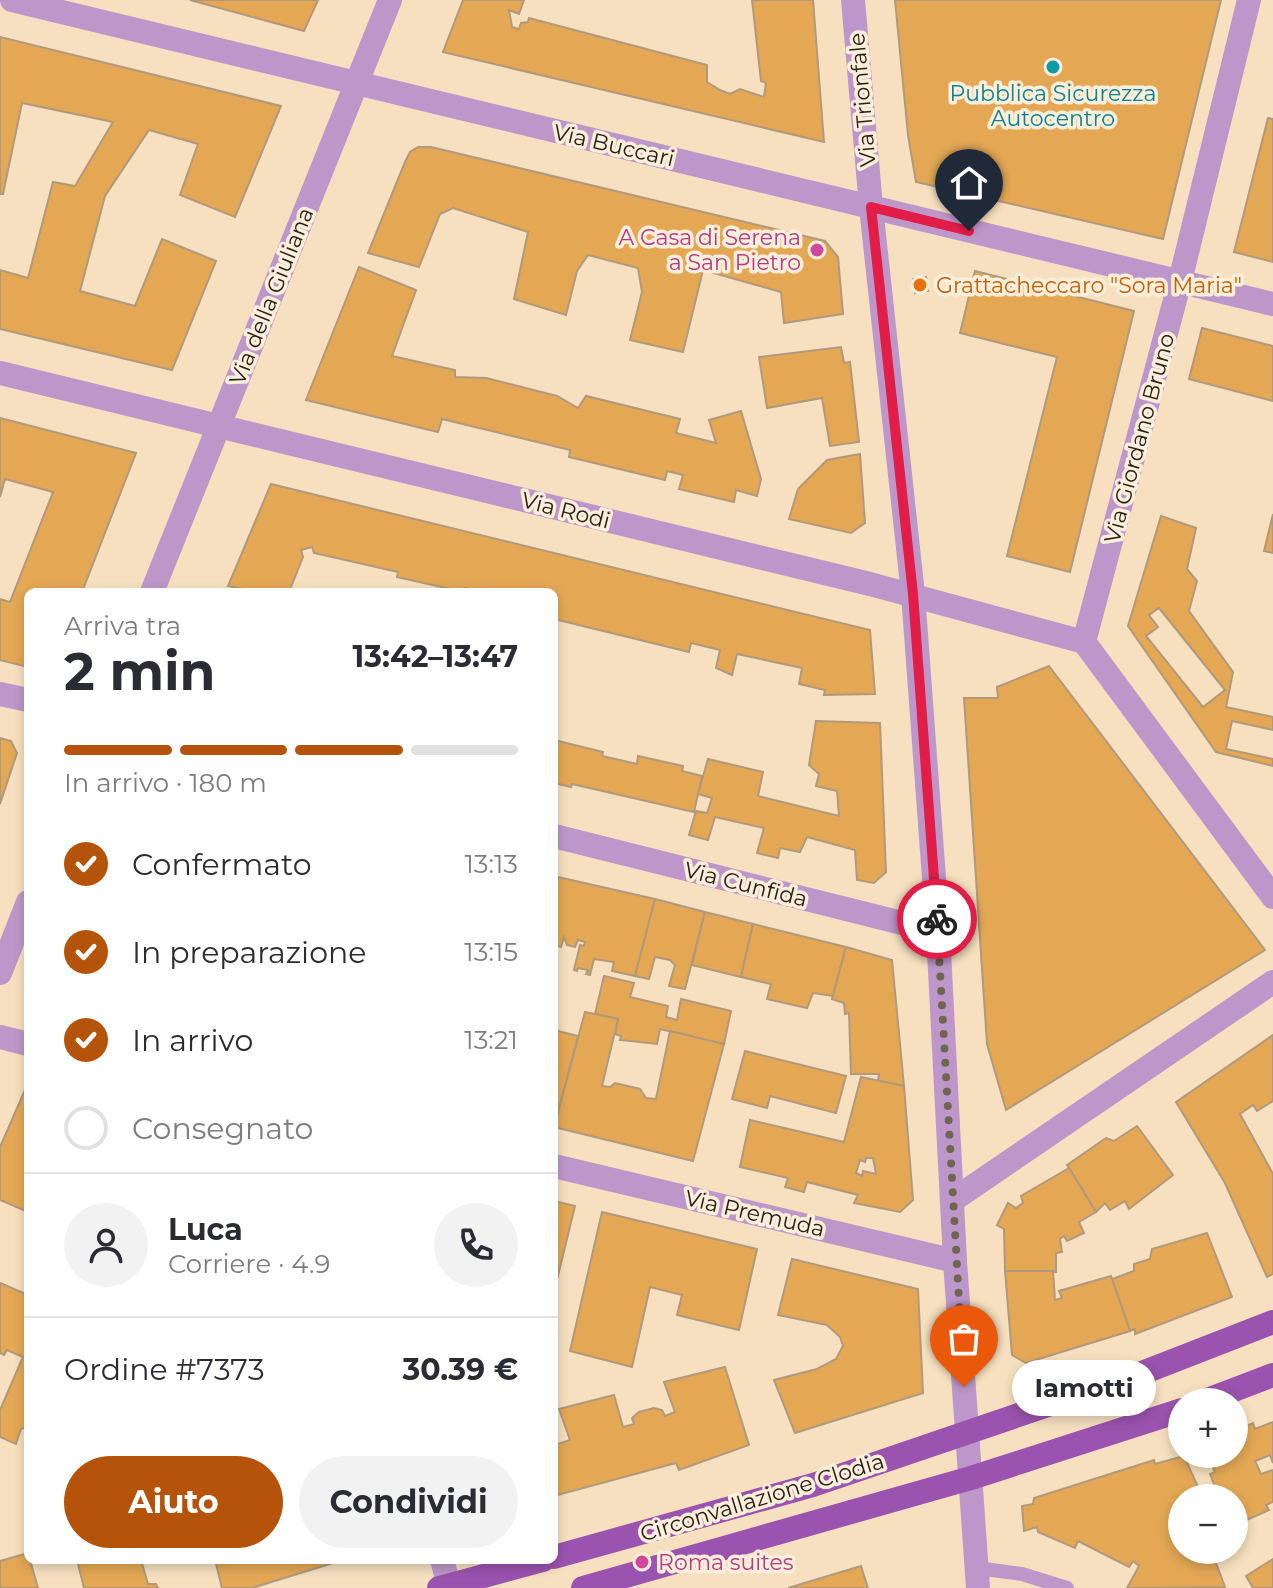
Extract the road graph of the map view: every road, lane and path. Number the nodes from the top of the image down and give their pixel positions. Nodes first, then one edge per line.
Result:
1 (12, 0) edge
2 (390, 0) edge
3 (853, 0) edge
4 (1249, 0) edge
5 (356, 83) junction
6 (871, 207) junction
7 (1180, 281) junction
8 (1273, 304) edge
9 (0, 373) edge
10 (219, 426) junction
11 (154, 588) edge
12 (913, 594) junction
13 (1084, 642) junction
14 (0, 694) edge
15 (24, 699) edge
16 (558, 837) edge
17 (1273, 897) edge
18 (24, 912) edge
19 (938, 932) junction
20 (0, 973) edge
21 (1273, 982) edge
22 (0, 1037) edge
23 (24, 1043) edge
24 (558, 1167) edge
25 (953, 1200) junction
26 (955, 1261) junction
27 (1273, 1322) edge
28 (1273, 1375) edge
29 (1239, 1388) edge
30 (1168, 1415) edge
31 (968, 1434) junction
32 (971, 1478) junction
33 (558, 1556) edge
34 (442, 1564) edge
35 (528, 1564) edge
36 (978, 1578) edge
37 (444, 1587) edge
38 (583, 1588) edge
39 (1067, 1588) edge

1 - 5 street, Via Buccari
2 - 5 street, Via della Giuliana
3 - 6 street, Via Trionfale
4 - 7 street, Via Giordano Bruno
5 - 6 street, Via Buccari
5 - 10 street, Via della Giuliana
6 - 7 street, Via Buccari
6 - 12 street, Via Trionfale
7 - 8 street, Via Buccari
7 - 13 street, Via Giordano Bruno
9 - 10 street, Via Rodi
10 - 11 street, Via della Giuliana
10 - 12 street, Via Rodi
12 - 13 street, Via Rodi
12 - 19 street, Via Trionfale
13 - 17 street
14 - 15 street
16 - 19 street, Via Cunfida
18 - 20 street
19 - 25 street, Via Trionfale
21 - 25 street
22 - 23 street
24 - 26 street, Via Premuda
25 - 26 street, Via Trionfale
26 - 31 street, Via Trionfale
27 - 31 main road, Circonvallazione Clodia
28 - 29 main road
30 - 32 main road, Circonvallazione Clodia
31 - 32 street, Via Trionfale
31 - 33 main road, Circonvallazione Clodia
32 - 36 street, Via Trionfale
32 - 38 main road, Circonvallazione Clodia
34 - 37 street
35 - 37 main road
36 - 39 lane

